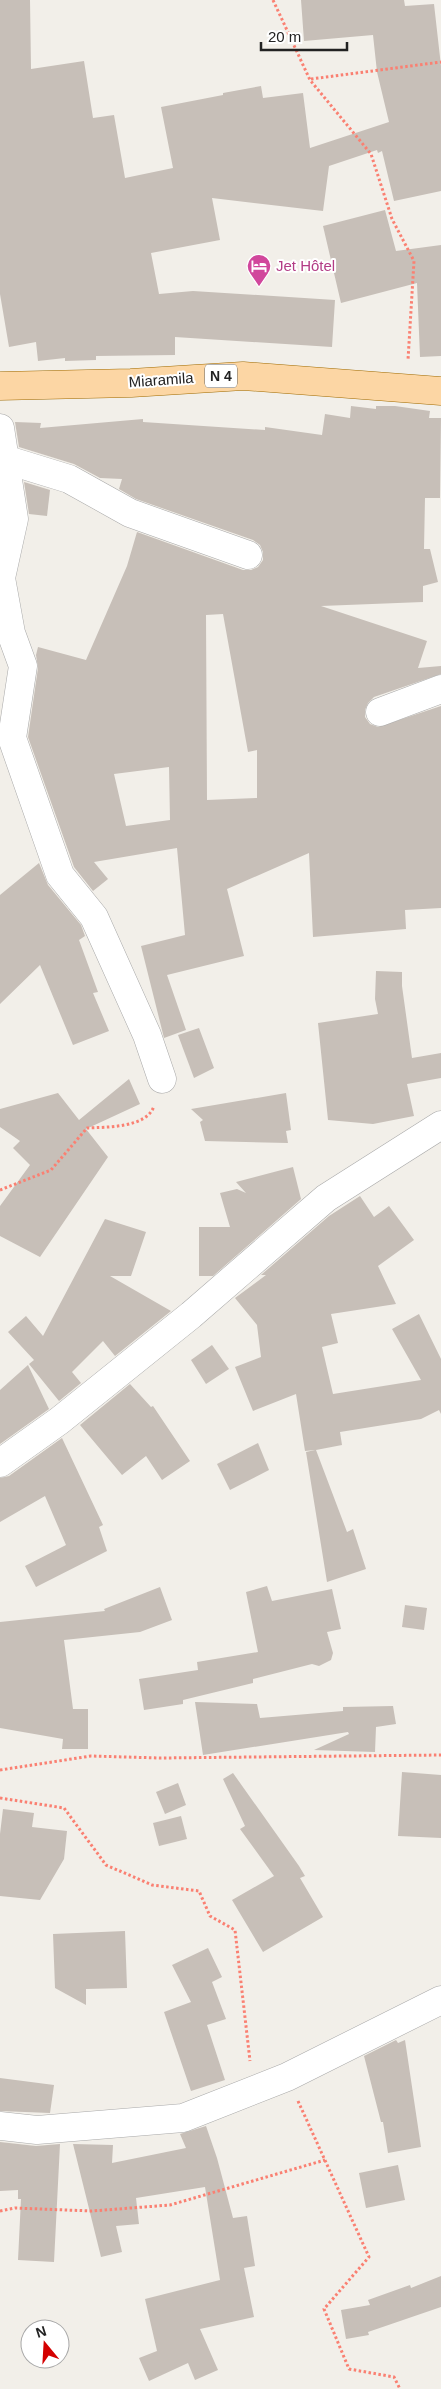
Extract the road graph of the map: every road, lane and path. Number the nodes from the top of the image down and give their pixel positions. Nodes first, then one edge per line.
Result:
1 (273, 0) edge
2 (441, 62) edge
3 (310, 80) junction
4 (0, 386) edge
5 (406, 388) junction
6 (441, 391) edge
7 (0, 428) edge
8 (4, 459) junction
9 (248, 555) dead end
10 (441, 690) edge
11 (380, 712) dead end
12 (162, 1079) joint
13 (441, 1125) edge
14 (0, 1190) edge
15 (0, 1463) edge
16 (441, 1756) edge
17 (0, 1770) edge
18 (0, 1798) edge
19 (441, 2000) edge
20 (287, 2078) junction
21 (253, 2091) junction
22 (0, 2126) edge
23 (325, 2160) junction
24 (0, 2211) edge
25 (400, 2389) edge

1 - 3 path
2 - 3 path
3 - 5 path
4 - 5 main road, Miaramila / N 4
5 - 6 main road, Miaramila / N 4
7 - 8 street
8 - 9 street
8 - 12 street
10 - 11 street
12 - 14 path
13 - 15 street
16 - 17 path
18 - 21 path
19 - 20 street
20 - 21 street
20 - 23 path
21 - 22 street
23 - 24 path
23 - 25 path

